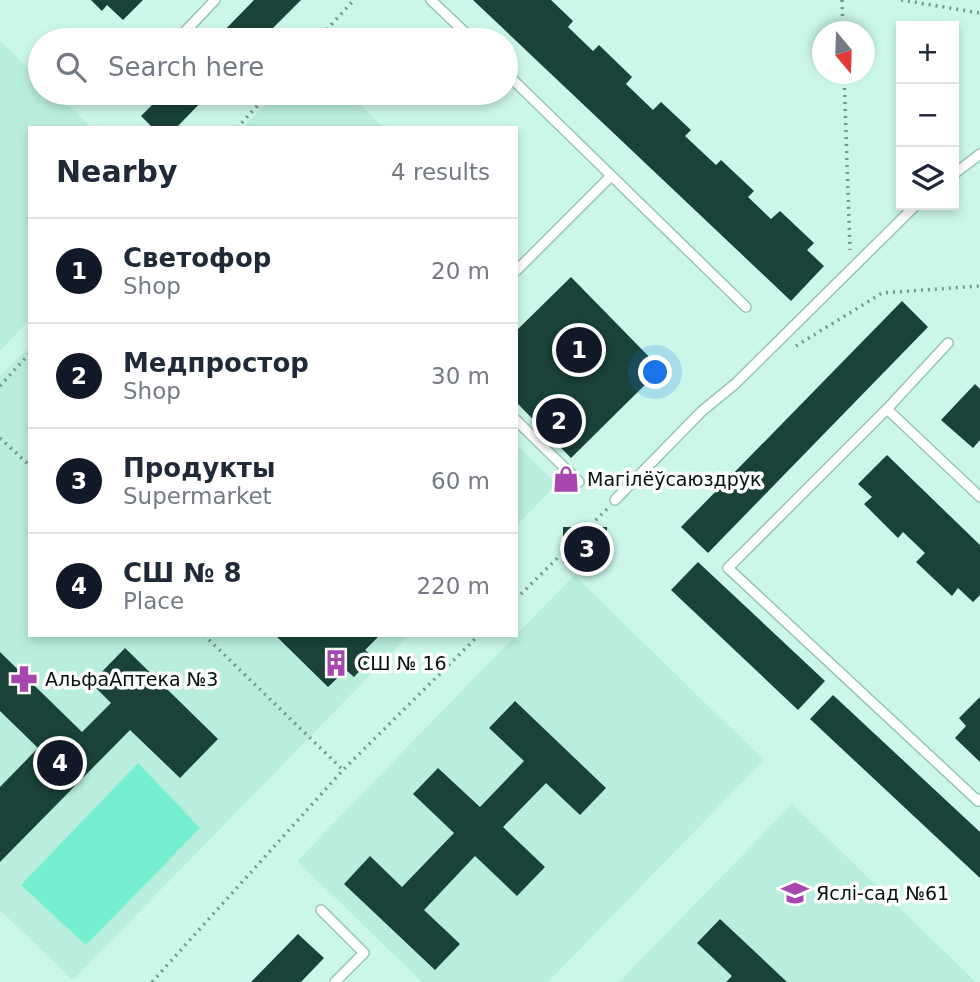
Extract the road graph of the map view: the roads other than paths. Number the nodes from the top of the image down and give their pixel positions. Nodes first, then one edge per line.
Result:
1 (215, 0) edge
2 (431, 0) edge
3 (188, 28) edge
4 (460, 28) edge
5 (518, 85) edge
6 (980, 154) edge
7 (959, 170) edge
8 (611, 176) junction
9 (911, 210) edge
10 (518, 269) edge
11 (746, 307) dead end
12 (948, 343) dead end
13 (887, 409) junction
14 (518, 422) edge
15 (579, 482) dead end
16 (980, 496) edge
17 (615, 500) road end
18 (979, 801) edge
19 (321, 911) dead end
20 (335, 982) edge

1 - 3 lane
2 - 4 lane
5 - 8 lane
6 - 7 lane
8 - 10 lane
8 - 11 lane
9 - 17 lane
12 - 13 lane
13 - 16 lane
13 - 18 lane
14 - 15 lane
19 - 20 lane

